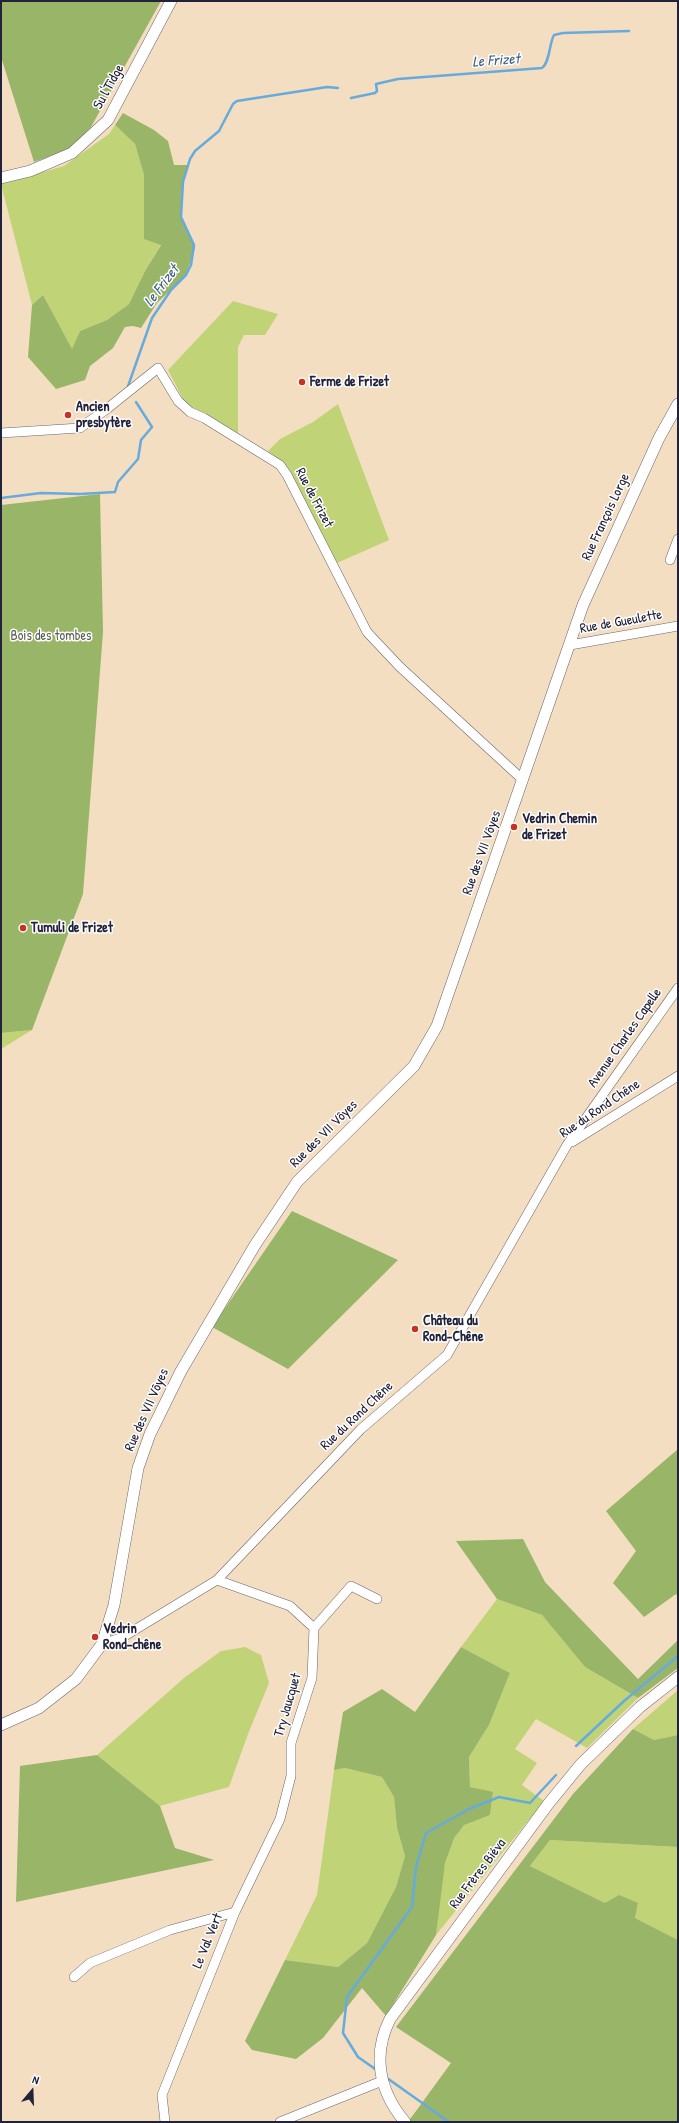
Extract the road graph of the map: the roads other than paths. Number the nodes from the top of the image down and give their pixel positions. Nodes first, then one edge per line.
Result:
1 (172, 1) edge
2 (1, 178) edge
3 (678, 404) edge
4 (1, 434) edge
5 (678, 539) edge
6 (670, 560) dead end
7 (678, 626) edge
8 (570, 645) junction
9 (523, 780) junction
10 (678, 988) edge
11 (678, 1076) edge
12 (568, 1145) junction
13 (217, 1580) junction
14 (378, 1599) dead end
15 (314, 1628) junction
16 (102, 1644) junction
17 (678, 1677) edge
18 (1, 1725) edge
19 (235, 1912) junction
20 (74, 1977) dead end
21 (382, 2081) junction
22 (165, 2122) edge
23 (280, 2122) edge
24 (405, 2122) edge

1 - 2 street, Su l'Tîdge
3 - 8 street, Rue François Lorge
4 - 9 street, Rue de Frizet
5 - 6 street
7 - 8 street, Rue de Gueulette
8 - 9 street, Rue des VII Vôyes
9 - 16 street, Rue des VII Vôyes
10 - 12 street, Avenue Charles Capelle
11 - 12 street, Rue du Rond Chêne
12 - 13 street, Rue du Rond Chêne
13 - 15 street
13 - 16 street, Rue du Rond Chêne
14 - 15 street
15 - 19 street, Try Jaucquet
16 - 18 street
17 - 21 street, Rue Frères Biéva
19 - 20 street, Le Val Vert
19 - 22 street, Le Val Vert
21 - 23 street
21 - 24 street, Rue Frères Biéva

